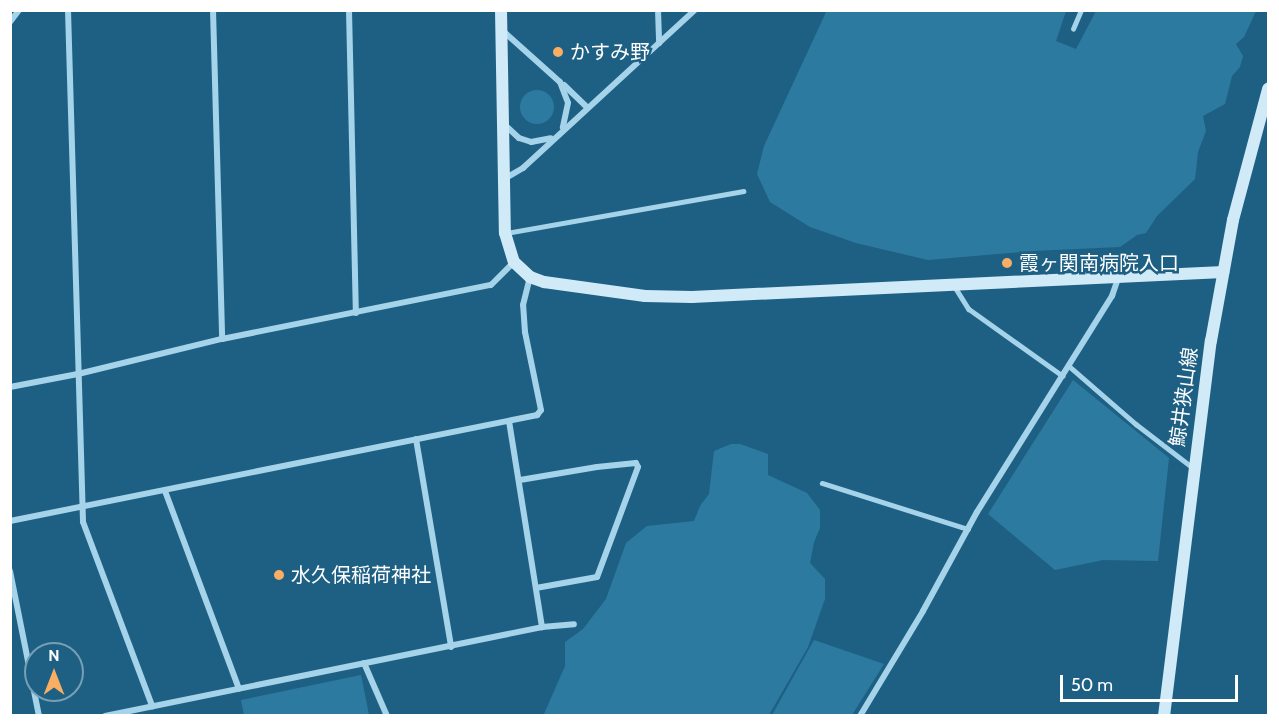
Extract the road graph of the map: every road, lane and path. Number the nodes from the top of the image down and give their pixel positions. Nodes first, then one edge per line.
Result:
1 (19, 10) edge
2 (68, 10) edge
3 (213, 10) edge
4 (349, 10) edge
5 (501, 10) edge
6 (658, 10) edge
7 (695, 10) edge
8 (1082, 10) edge
9 (10, 22) edge
10 (501, 29) junction
11 (1073, 29) dead end
12 (659, 43) junction
13 (560, 82) junction
14 (1269, 89) edge
15 (587, 107) junction
16 (502, 119) junction
17 (557, 135) junction
18 (503, 180) junction
19 (743, 191) dead end
20 (505, 233) junction
21 (514, 262) junction
22 (1223, 272) junction
23 (1119, 275) junction
24 (530, 277) junction
25 (953, 283) junction
26 (356, 313) junction
27 (222, 339) junction
28 (1069, 366) junction
29 (78, 374) junction
30 (1063, 376) junction
31 (10, 387) edge
32 (509, 421) junction
33 (416, 439) junction
34 (1194, 468) junction
35 (520, 480) junction
36 (822, 483) dead end
37 (165, 491) junction
38 (82, 506) junction
39 (10, 521) edge
40 (968, 529) junction
41 (10, 571) edge
42 (536, 588) junction
43 (574, 624) dead end
44 (542, 627) junction
45 (451, 646) junction
46 (364, 663) junction
47 (239, 689) junction
48 (152, 705) junction
49 (39, 716) edge
50 (105, 716) edge
51 (387, 716) edge
52 (860, 716) edge
53 (1164, 716) edge

1 - 9 street
2 - 29 street
3 - 27 street
4 - 26 street
5 - 10 street
6 - 12 street
7 - 12 street
8 - 11 lane
10 - 13 street
10 - 16 street
12 - 15 street
13 - 15 street
13 - 17 street
14 - 22 street, 鯨井狭山線
15 - 17 street
16 - 17 street
16 - 18 street
17 - 18 street
18 - 20 street
19 - 20 lane
20 - 21 street
21 - 24 street
21 - 26 street
22 - 23 street
22 - 34 street, 鯨井狭山線
23 - 25 street
23 - 28 street
24 - 25 street
24 - 32 street
25 - 30 lane
26 - 27 street
27 - 29 street
28 - 30 street
28 - 34 lane
29 - 31 street
29 - 38 street
30 - 40 street
32 - 33 street
32 - 35 street
33 - 37 street
33 - 45 street
34 - 53 street, 鯨井狭山線
35 - 42 street
35 - 42 street
36 - 40 lane
37 - 38 street
37 - 47 street
38 - 39 street
38 - 48 street
40 - 52 street
41 - 49 street
42 - 44 street
43 - 44 street
44 - 45 street
45 - 46 street
46 - 47 street
46 - 51 street
47 - 48 street
48 - 50 street

